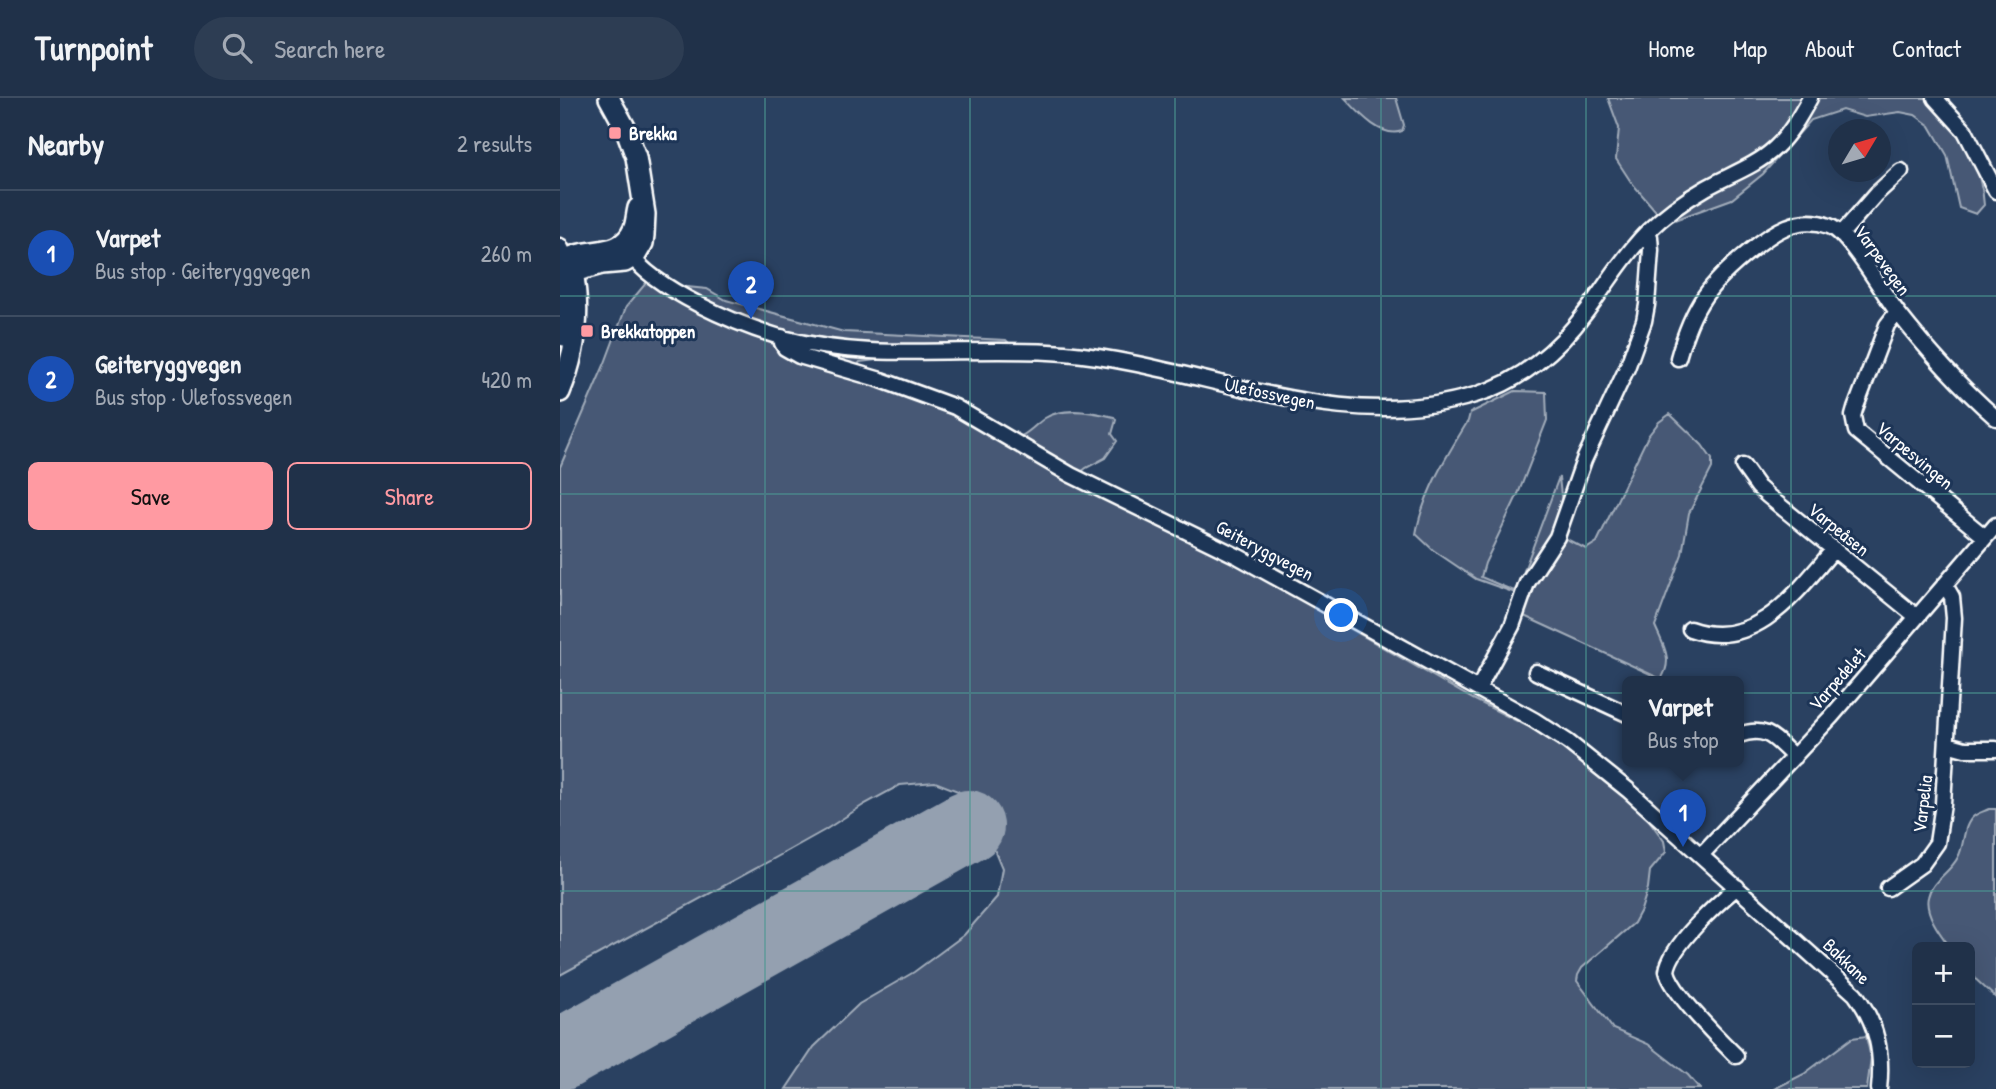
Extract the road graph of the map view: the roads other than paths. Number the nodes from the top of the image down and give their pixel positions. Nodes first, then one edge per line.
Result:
1 (609, 98) edge
2 (1810, 98) edge
3 (1935, 98) edge
4 (1901, 171) dead end
5 (1996, 191) edge
6 (1648, 231) junction
7 (1842, 233) junction
8 (627, 251) junction
9 (563, 265) edge
10 (1897, 312) junction
11 (782, 337) junction
12 (560, 357) edge
13 (1678, 358) dead end
14 (560, 392) edge
15 (1996, 418) edge
16 (1743, 466) dead end
17 (1996, 524) edge
18 (1984, 537) junction
19 (1833, 549) junction
20 (1945, 585) junction
21 (1917, 617) junction
22 (1690, 629) dead end
23 (1536, 672) dead end
24 (1478, 689) junction
25 (1622, 712) edge
26 (1744, 733) edge
27 (1947, 744) junction
28 (1996, 750) edge
29 (1794, 757) junction
30 (1702, 854) junction
31 (1737, 887) junction
32 (1888, 888) dead end
33 (1736, 1056) dead end
34 (1880, 1089) edge

1 - 8 main road
2 - 6 street, Ulefossvegen
3 - 5 street
4 - 7 street
6 - 11 street, Ulefossvegen
6 - 24 street
7 - 10 street, Varpevegen
7 - 13 street, Varpevegen
8 - 9 main road
8 - 11 street, Ulefossvegen
9 - 12 main road
9 - 14 main road
10 - 15 street, Varpevegen
10 - 18 street, Varpesvingen
11 - 24 street, Geiteryggvegen
16 - 19 street, Varpeåsen
17 - 18 street, Varpedelet
18 - 20 street, Varpedelet
19 - 21 street, Varpeåsen
19 - 22 street
20 - 21 street, Varpedelet
20 - 27 street, Varpelia
21 - 29 street, Varpedelet
23 - 25 street
24 - 30 street, Geiteryggvegen
26 - 29 street
27 - 28 street
27 - 32 street, Varpelia
29 - 30 street, Varpedelet
30 - 31 street, Bakkane
31 - 33 street
31 - 34 street, Bakkane

